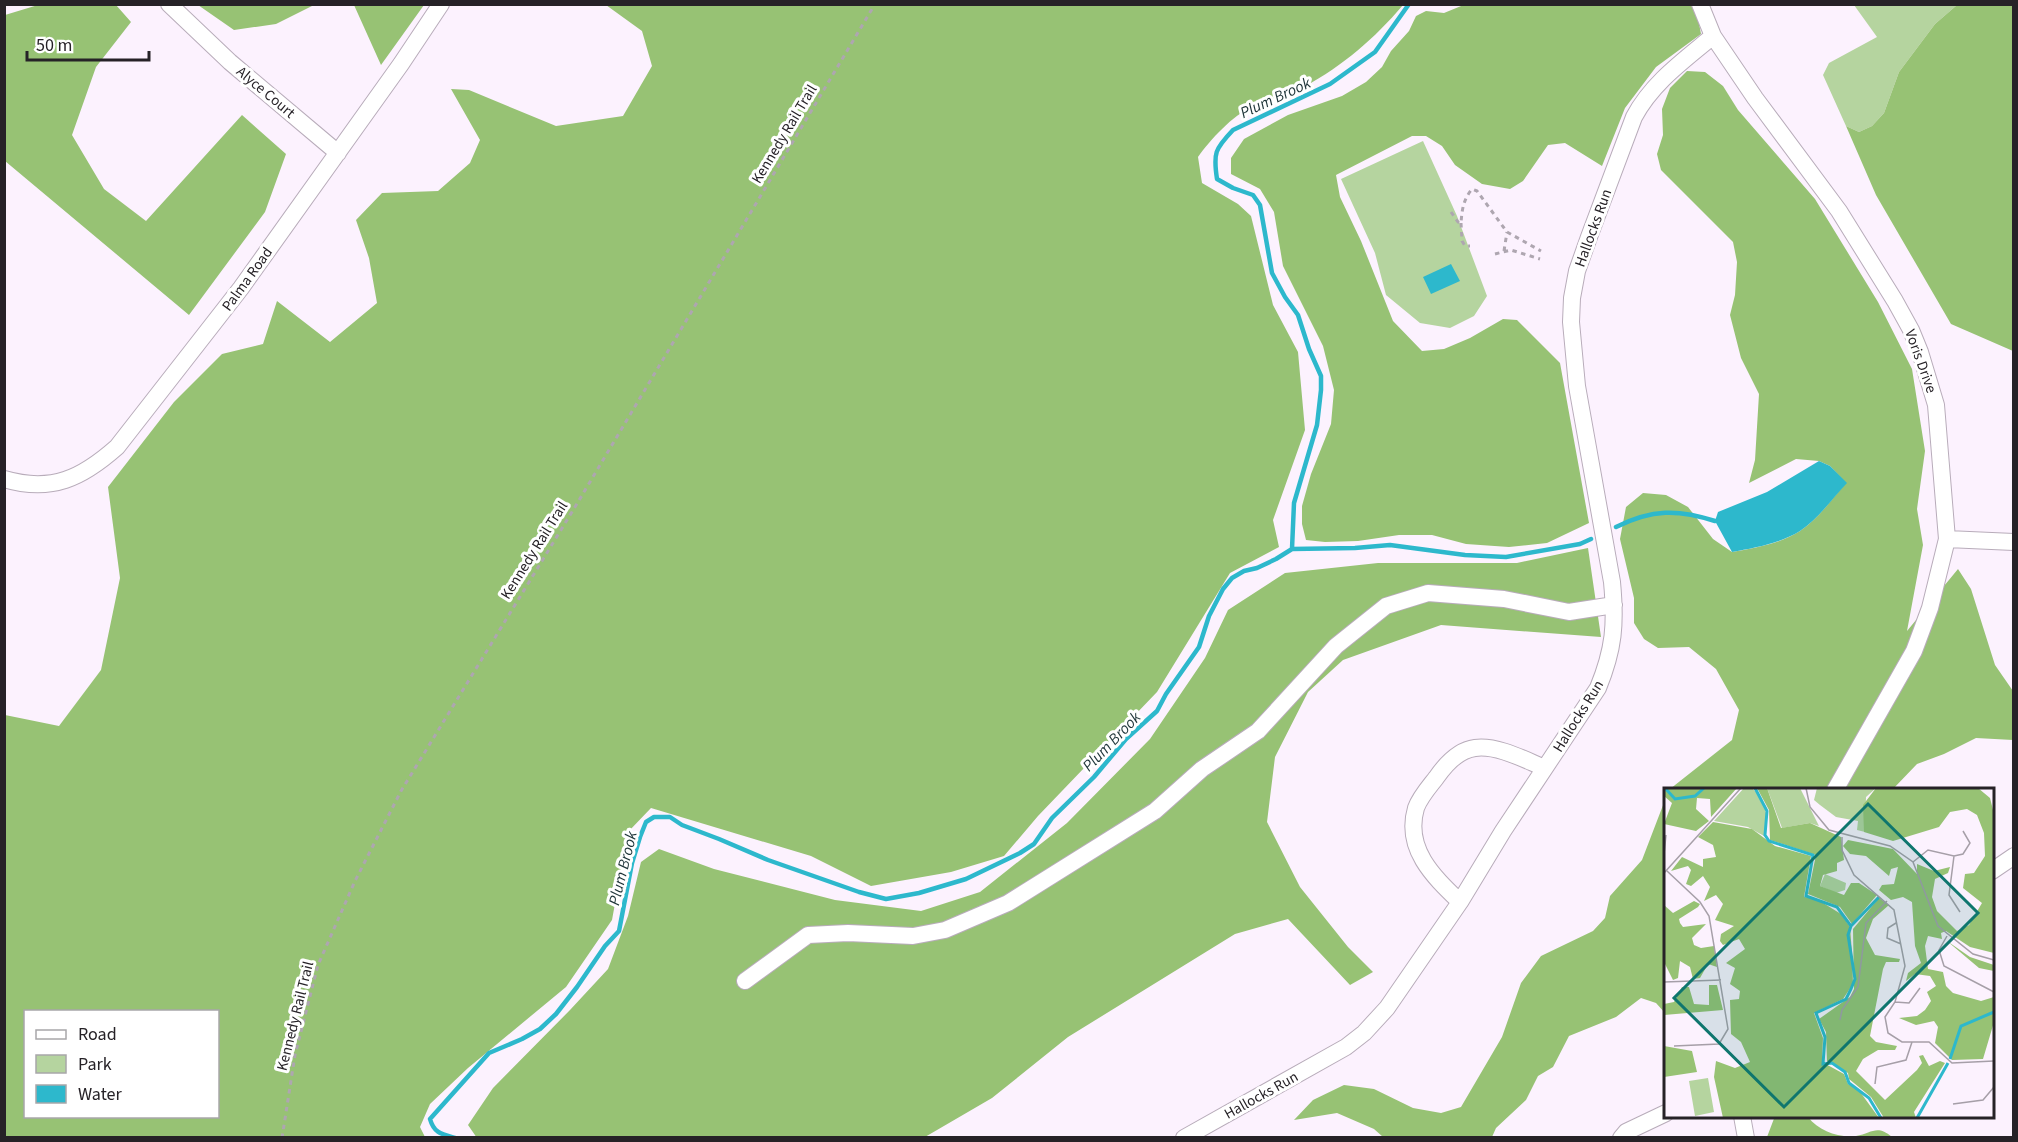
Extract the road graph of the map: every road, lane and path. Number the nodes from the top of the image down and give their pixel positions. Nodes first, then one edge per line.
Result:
1 (169, 4) edge
2 (441, 4) edge
3 (875, 4) edge
4 (1700, 4) edge
5 (1713, 36) junction
6 (338, 153) junction
7 (1451, 212) dead end
8 (1461, 224) junction
9 (1507, 232) junction
10 (1470, 246) dead end
11 (1541, 250) dead end
12 (1504, 251) junction
13 (1495, 254) dead end
14 (1540, 260) dead end
15 (4, 479) edge
16 (1947, 539) junction
17 (2013, 542) edge
18 (1614, 605) junction
19 (1545, 768) junction
20 (1836, 788) edge
21 (2013, 856) edge
22 (1994, 870) edge
23 (1460, 902) junction
24 (745, 981) dead end
25 (1664, 1113) edge
26 (1742, 1118) edge
27 (282, 1137) edge
28 (1184, 1137) edge
29 (1621, 1137) edge
30 (1746, 1137) edge

1 - 6 street, Alyce Court
2 - 6 street, Palma Road
3 - 27 path, Kennedy Rail Trail
4 - 5 street, Voris Drive
5 - 16 street, Voris Drive
5 - 18 street, Hallocks Run
6 - 15 street, Palma Road
7 - 8 path
8 - 9 path
8 - 10 path
9 - 11 path
9 - 12 path
12 - 13 path
12 - 14 path
16 - 17 street
16 - 20 street, Voris Drive
18 - 19 street, Hallocks Run
18 - 24 street
19 - 23 street, Hallocks Run
19 - 23 street
21 - 22 street
23 - 28 street, Hallocks Run
25 - 29 street
26 - 30 street

